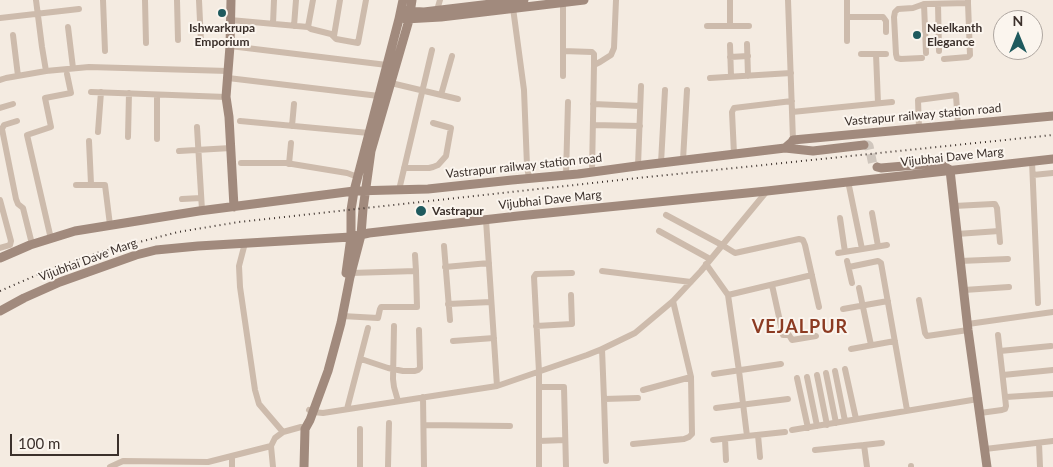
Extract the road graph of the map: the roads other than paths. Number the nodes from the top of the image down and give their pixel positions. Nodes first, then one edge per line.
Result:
1 (36, 0) edge
2 (103, 0) edge
3 (144, 0) edge
4 (177, 0) edge
5 (199, 0) edge
6 (231, 0) edge
7 (274, 0) edge
8 (296, 0) edge
9 (314, 0) edge
10 (340, 0) edge
11 (366, 0) edge
12 (403, 0) edge
13 (412, 0) edge
14 (440, 0) edge
15 (524, 0) edge
16 (584, 0) edge
17 (616, 0) edge
18 (730, 0) edge
19 (788, 0) edge
20 (847, 0) edge
21 (968, 1) edge
22 (562, 2) junction
23 (936, 2) edge
24 (481, 3) edge
25 (458, 4) edge
26 (924, 4) junction
27 (513, 8) junction
28 (79, 9) dead end
29 (437, 10) junction
30 (38, 14) junction
31 (400, 15) junction
32 (410, 16) junction
33 (847, 17) junction
34 (0, 18) edge
35 (230, 20) junction
36 (273, 24) junction
37 (294, 26) junction
38 (707, 26) dead end
39 (730, 26) junction
40 (749, 26) dead end
41 (68, 27) dead end
42 (308, 27) junction
43 (886, 32) dead end
44 (13, 35) dead end
45 (334, 36) junction
46 (178, 40) dead end
47 (848, 40) dead end
48 (201, 42) dead end
49 (146, 43) dead end
50 (747, 44) dead end
51 (730, 45) dead end
52 (230, 46) junction
53 (432, 50) dead end
54 (104, 51) dead end
55 (562, 51) junction
56 (939, 52) dead end
57 (861, 54) dead end
58 (876, 54) junction
59 (886, 54) dead end
60 (452, 56) dead end
61 (730, 56) junction
62 (748, 56) junction
63 (944, 59) dead end
64 (387, 65) junction
65 (594, 65) junction
66 (73, 68) junction
67 (46, 71) junction
68 (791, 73) junction
69 (67, 74) dead end
70 (228, 74) junction
71 (18, 76) junction
72 (562, 76) dead end
73 (731, 76) junction
74 (748, 76) junction
75 (710, 78) dead end
76 (0, 80) edge
77 (391, 83) junction
78 (641, 86) dead end
79 (422, 90) junction
80 (665, 90) dead end
81 (686, 90) dead end
82 (91, 92) dead end
83 (101, 92) junction
84 (129, 93) junction
85 (157, 94) junction
86 (441, 95) junction
87 (379, 96) junction
88 (226, 97) junction
89 (458, 99) dead end
90 (568, 102) dead end
91 (792, 102) junction
92 (892, 102) dead end
93 (878, 103) junction
94 (13, 104) dead end
95 (294, 104) dead end
96 (593, 104) junction
97 (640, 106) junction
98 (0, 108) edge
99 (792, 112) junction
100 (1053, 116) edge
101 (240, 121) dead end
102 (17, 122) dead end
103 (433, 123) dead end
104 (593, 125) junction
105 (958, 125) junction
106 (292, 126) junction
107 (640, 126) junction
108 (197, 127) dead end
109 (919, 128) junction
110 (98, 132) dead end
111 (369, 133) junction
112 (128, 137) dead end
113 (157, 139) dead end
114 (794, 140) junction
115 (89, 141) dead end
116 (291, 143) dead end
117 (864, 145) dead end
118 (231, 148) junction
119 (785, 148) junction
120 (178, 150) dead end
121 (198, 150) junction
122 (734, 154) junction
123 (1053, 158) edge
124 (682, 160) junction
125 (1032, 161) junction
126 (241, 163) dead end
127 (661, 163) junction
128 (289, 164) junction
129 (638, 166) junction
130 (877, 167) dead end
131 (404, 168) junction
132 (950, 170) junction
133 (592, 172) junction
134 (1053, 173) edge
135 (566, 175) junction
136 (1033, 175) junction
137 (358, 177) junction
138 (529, 178) junction
139 (848, 181) junction
140 (91, 184) junction
141 (76, 185) dead end
142 (366, 190) junction
143 (399, 190) junction
144 (354, 191) junction
145 (768, 191) junction
146 (201, 198) junction
147 (182, 199) dead end
148 (0, 200) edge
149 (954, 206) junction
150 (234, 207) junction
151 (202, 210) junction
152 (2, 211) edge
153 (872, 213) dead end
154 (666, 215) dead end
155 (840, 218) dead end
156 (486, 220) junction
157 (110, 225) junction
158 (659, 231) dead end
159 (998, 231) junction
160 (957, 234) junction
161 (361, 235) junction
162 (352, 237) junction
163 (51, 238) junction
164 (1000, 242) dead end
165 (245, 243) junction
166 (32, 244) junction
167 (887, 244) dead end
168 (722, 245) junction
169 (444, 246) dead end
170 (878, 246) junction
171 (0, 248) edge
172 (862, 249) junction
173 (845, 252) junction
174 (838, 253) dead end
175 (415, 256) dead end
176 (0, 258) edge
177 (1008, 259) dead end
178 (960, 261) junction
179 (489, 262) junction
180 (708, 262) junction
181 (445, 267) junction
182 (416, 271) junction
183 (602, 271) dead end
184 (572, 273) dead end
185 (352, 274) junction
186 (812, 274) junction
187 (691, 282) junction
188 (852, 283) dead end
189 (772, 285) junction
190 (1008, 287) dead end
191 (859, 288) dead end
192 (964, 290) junction
193 (571, 295) dead end
194 (728, 295) junction
195 (918, 300) dead end
196 (673, 301) junction
197 (888, 301) junction
198 (491, 302) junction
199 (1038, 303) dead end
200 (448, 304) junction
201 (863, 306) junction
202 (819, 307) dead end
203 (842, 309) dead end
204 (0, 311) edge
205 (1053, 312) edge
206 (342, 316) junction
207 (450, 320) dead end
208 (394, 326) dead end
209 (536, 326) junction
210 (968, 327) junction
211 (368, 328) dead end
212 (418, 330) dead end
213 (998, 335) dead end
214 (816, 336) dead end
215 (494, 338) junction
216 (454, 341) dead end
217 (895, 341) junction
218 (871, 346) junction
219 (1052, 346) dead end
220 (602, 349) junction
221 (850, 350) dead end
222 (1000, 351) junction
223 (361, 359) junction
224 (782, 364) dead end
225 (393, 368) junction
226 (845, 369) dead end
227 (1053, 370) edge
228 (739, 371) junction
229 (835, 371) dead end
230 (539, 372) junction
231 (826, 373) dead end
232 (714, 374) dead end
233 (817, 375) dead end
234 (1002, 375) junction
235 (691, 377) junction
236 (807, 377) dead end
237 (797, 378) dead end
238 (497, 386) junction
239 (539, 387) junction
240 (643, 390) dead end
241 (1053, 394) edge
242 (423, 397) junction
243 (1006, 397) junction
244 (638, 398) dead end
245 (788, 399) dead end
246 (978, 399) junction
247 (604, 400) junction
248 (398, 401) junction
249 (743, 405) junction
250 (716, 408) dead end
251 (347, 409) junction
252 (907, 410) junction
253 (311, 411) junction
254 (980, 413) junction
255 (856, 419) junction
256 (845, 421) junction
257 (389, 423) dead end
258 (836, 423) junction
259 (827, 424) junction
260 (424, 425) junction
261 (510, 426) dead end
262 (817, 426) junction
263 (301, 427) junction
264 (360, 428) dead end
265 (808, 428) junction
266 (284, 432) junction
267 (758, 435) junction
268 (747, 436) junction
269 (725, 439) junction
270 (565, 440) junction
271 (713, 440) dead end
272 (539, 441) junction
273 (1053, 441) edge
274 (882, 443) dead end
275 (1039, 443) junction
276 (633, 444) dead end
277 (864, 445) junction
278 (271, 446) junction
279 (985, 449) junction
280 (815, 450) dead end
281 (760, 456) dead end
282 (232, 457) junction
283 (726, 460) dead end
284 (606, 461) dead end
285 (110, 467) edge
286 (232, 467) edge
287 (273, 467) edge
288 (299, 467) edge
289 (304, 467) edge
290 (360, 467) edge
291 (388, 467) edge
292 (424, 467) edge
293 (539, 467) edge
294 (566, 467) edge
295 (867, 467) edge
296 (987, 467) edge
297 (1040, 467) edge

1 - 30 street
2 - 54 street
3 - 49 street
4 - 46 street
5 - 48 street
6 - 35 street
7 - 36 street
8 - 37 street
9 - 42 street
10 - 45 street
11 - 45 street
12 - 31 street
13 - 32 street
14 - 29 street
15 - 24 street
16 - 22 street
17 - 65 street
18 - 39 street
19 - 68 street
20 - 33 street
21 - 23 street
21 - 63 street
22 - 27 street
22 - 55 street
23 - 26 street
23 - 56 street
24 - 25 street
25 - 29 street
26 - 26 street
27 - 32 street
27 - 138 street
28 - 30 street
29 - 32 street
30 - 34 street
30 - 67 street
31 - 32 street
31 - 64 street
32 - 77 street
33 - 43 street
33 - 47 street
35 - 36 street
35 - 52 street
36 - 37 street
37 - 42 street
38 - 39 street
39 - 40 street
41 - 66 street
42 - 45 street
44 - 71 street
50 - 62 street
51 - 61 street
52 - 64 street
52 - 70 street
53 - 79 street
55 - 65 street
55 - 72 street
57 - 58 street
58 - 59 street
58 - 93 street
60 - 86 street
61 - 62 street
61 - 73 street
62 - 74 street
64 - 87 street
65 - 96 street
66 - 67 street
66 - 70 street
67 - 71 street
68 - 74 street
68 - 91 street
69 - 163 street
70 - 87 street
70 - 88 street
71 - 76 street
73 - 74 street
73 - 75 street
77 - 79 street
77 - 142 street
78 - 97 street
79 - 86 street
79 - 131 street
80 - 127 street
81 - 124 street
82 - 83 street
83 - 84 street
83 - 110 street
84 - 85 street
84 - 112 street
85 - 88 street
85 - 113 street
86 - 89 street
87 - 111 street
88 - 118 street
90 - 135 street
91 - 99 street
91 - 122 street
92 - 93 street
93 - 99 street
94 - 98 street
95 - 106 street
96 - 97 street
96 - 104 street
97 - 107 street
99 - 114 street
100 - 105 street, Vastrapur railway station road
101 - 106 street
102 - 166 street
103 - 131 street
104 - 107 street
104 - 133 street
105 - 109 street, Vastrapur railway station road
105 - 109 street
106 - 111 street
107 - 129 street
108 - 121 street
109 - 114 street, Vastrapur railway station road
111 - 137 street
114 - 119 street
115 - 140 street
116 - 128 street
117 - 119 street, Vastrapur railway station road
118 - 121 street
118 - 150 street
119 - 122 street, Vastrapur railway station road
120 - 121 street
121 - 146 street
122 - 124 street, Vastrapur railway station road
123 - 125 street, Vijubhai Dave Marg
124 - 127 street, Vastrapur railway station road
125 - 132 street, Vijubhai Dave Marg
125 - 136 street
126 - 128 street
127 - 129 street, Vastrapur railway station road
128 - 137 street
129 - 133 street, Vastrapur railway station road
130 - 132 street
131 - 143 street
132 - 139 street, Vijubhai Dave Marg
132 - 149 street
133 - 135 street, Vastrapur railway station road
134 - 136 street
135 - 138 street, Vastrapur railway station road
136 - 199 street
137 - 144 street
138 - 143 street, Vastrapur railway station road
139 - 145 street, Vijubhai Dave Marg
139 - 172 street
140 - 141 street
140 - 157 street
142 - 143 street, Vastrapur railway station road
142 - 144 street, Vastrapur railway station road
142 - 161 street
144 - 150 street, Vastrapur railway station road
144 - 162 street
145 - 156 street, Vijubhai Dave Marg
145 - 168 street
146 - 147 street
146 - 151 street
148 - 152 street
149 - 159 street
149 - 160 street
150 - 151 street, Vastrapur railway station road
151 - 157 street, Vastrapur railway station road
152 - 171 street
153 - 170 street
154 - 168 street
155 - 173 street
156 - 161 street, Vijubhai Dave Marg
156 - 179 street
157 - 163 street, Vastrapur railway station road
158 - 180 street
159 - 160 street
159 - 164 street
160 - 178 street
161 - 162 street, Vijubhai Dave Marg
161 - 185 street
162 - 165 street, Vijubhai Dave Marg
162 - 253 street
163 - 166 street, Vastrapur railway station road
165 - 204 street, Vijubhai Dave Marg
165 - 266 street
166 - 176 street, Vastrapur railway station road
167 - 170 street
168 - 180 street
168 - 186 street
169 - 181 street
170 - 172 street
172 - 173 street
173 - 174 street
175 - 182 street
177 - 178 street
178 - 192 street
179 - 181 street
179 - 198 street
180 - 187 street
180 - 194 street
181 - 200 street
182 - 185 street
182 - 206 street
183 - 187 street
184 - 209 street
185 - 206 street
186 - 189 street
186 - 202 street
187 - 196 street
188 - 197 street
189 - 194 street
189 - 214 street
190 - 192 street
191 - 201 street
192 - 210 street
193 - 209 street
194 - 228 street
195 - 210 street
196 - 220 street
196 - 235 street
197 - 201 street
197 - 217 street
198 - 200 street
198 - 215 street
200 - 207 street
201 - 203 street
201 - 218 street
205 - 210 street
206 - 253 street
208 - 225 street
209 - 230 street
210 - 246 street
211 - 223 street
212 - 225 street
213 - 222 street
215 - 216 street
215 - 238 street
217 - 218 street
217 - 252 street
218 - 221 street
219 - 222 street
220 - 230 street
220 - 247 street
222 - 234 street
223 - 225 street
223 - 251 street
224 - 228 street
225 - 248 street
226 - 255 street
227 - 234 street
228 - 232 street
228 - 249 street
229 - 256 street
230 - 238 street
230 - 239 street
231 - 258 street
233 - 259 street
234 - 243 street
235 - 240 street
235 - 276 street
236 - 262 street
237 - 265 street
238 - 242 street
239 - 270 street
239 - 272 street
241 - 243 street
242 - 248 street
242 - 260 street
243 - 254 street
244 - 247 street
245 - 249 street
246 - 252 street
246 - 254 street
247 - 284 street
248 - 251 street
249 - 250 street
249 - 268 street
251 - 253 street
252 - 255 street
253 - 263 street
253 - 289 street
254 - 279 street
255 - 256 street
256 - 258 street
257 - 291 street
258 - 259 street
259 - 262 street
260 - 261 street
260 - 292 street
262 - 265 street
263 - 266 street
263 - 288 street
264 - 290 street
265 - 267 street
266 - 278 street
267 - 268 street
267 - 281 street
268 - 269 street
269 - 271 street
269 - 283 street
270 - 272 street
270 - 294 street
272 - 293 street
273 - 275 street
274 - 277 street
275 - 279 street
275 - 297 street
277 - 280 street
277 - 295 street
278 - 282 street
278 - 287 street
279 - 296 street
282 - 285 street
282 - 286 street

